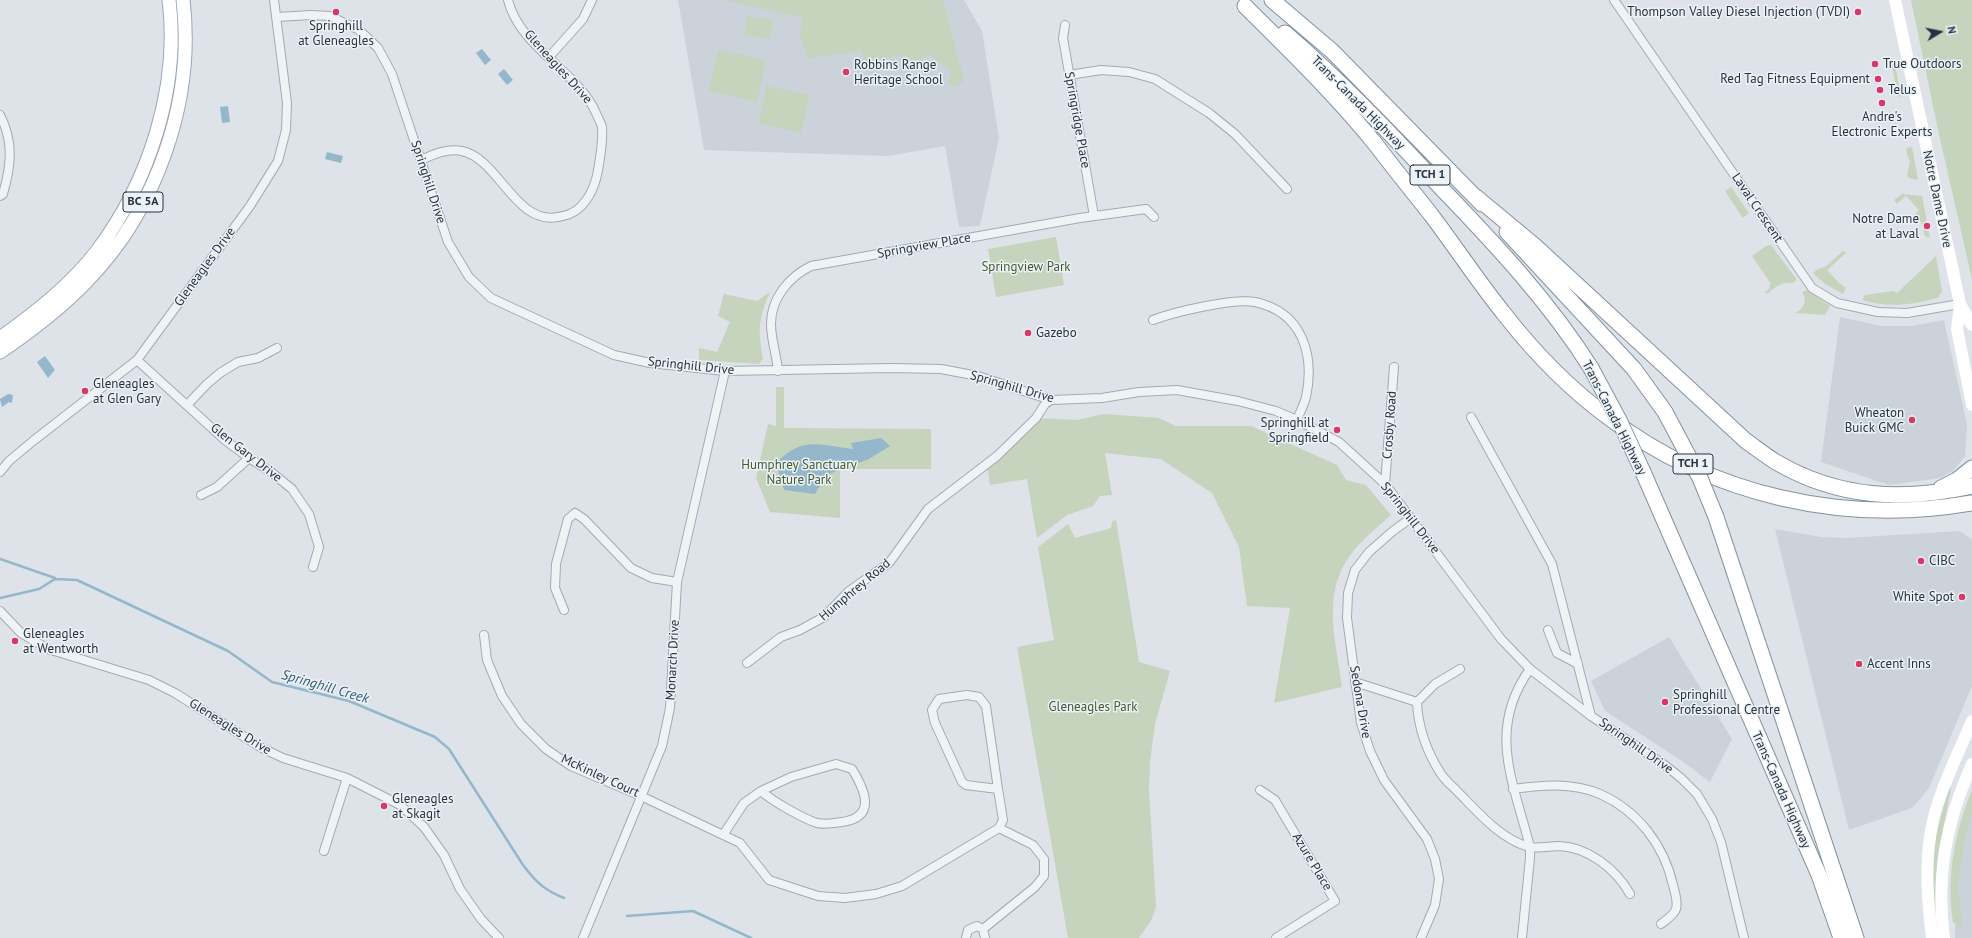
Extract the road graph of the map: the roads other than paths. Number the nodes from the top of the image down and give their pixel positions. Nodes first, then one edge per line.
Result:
1 (169, 0) edge
2 (183, 0) edge
3 (274, 0) edge
4 (508, 0) edge
5 (592, 0) edge
6 (1272, 0) edge
7 (1614, 0) edge
8 (1895, 0) edge
9 (1241, 3) edge
10 (277, 18) junction
11 (1065, 25) dead end
12 (549, 57) junction
13 (1069, 75) junction
14 (0, 114) edge
15 (421, 160) junction
16 (1287, 188) dead end
17 (0, 196) edge
18 (1476, 197) junction
19 (1094, 216) junction
20 (1154, 217) dead end
21 (1960, 304) junction
22 (1153, 320) dead end
23 (1972, 325) edge
24 (0, 338) edge
25 (278, 348) dead end
26 (0, 352) edge
27 (137, 360) junction
28 (1394, 367) dead end
29 (725, 371) junction
30 (778, 371) junction
31 (1051, 400) junction
32 (187, 405) junction
33 (1972, 405) edge
34 (1471, 417) dead end
35 (1297, 420) junction
36 (249, 458) junction
37 (1972, 468) edge
38 (0, 472) edge
39 (1385, 484) junction
40 (1972, 486) edge
41 (1932, 493) junction
42 (201, 495) dead end
43 (1972, 504) edge
44 (1949, 507) junction
45 (1972, 513) edge
46 (1411, 518) junction
47 (314, 567) dead end
48 (677, 582) junction
49 (564, 610) dead end
50 (0, 611) edge
51 (1548, 630) dead end
52 (484, 635) dead end
53 (747, 663) dead end
54 (1578, 664) junction
55 (1460, 669) dead end
56 (1530, 669) junction
57 (1355, 682) junction
58 (1417, 702) junction
59 (1591, 716) junction
60 (1972, 721) edge
61 (1972, 764) edge
62 (347, 778) junction
63 (998, 789) junction
64 (1513, 789) junction
65 (1260, 790) dead end
66 (761, 791) junction
67 (641, 796) junction
68 (998, 828) junction
69 (723, 835) junction
70 (1530, 847) junction
71 (324, 851) dead end
72 (1630, 894) dead end
73 (1661, 924) dead end
74 (983, 930) junction
75 (499, 938) edge
76 (583, 938) edge
77 (966, 938) edge
78 (985, 938) edge
79 (1276, 938) edge
80 (1422, 938) edge
81 (1522, 938) edge
82 (1744, 938) edge
83 (1841, 938) edge
84 (1856, 938) edge
85 (1932, 938) edge
86 (1944, 938) edge

1 - 24 main road, BC 5A
2 - 26 main road, BC 5A
3 - 10 street, Gleneagles Drive
4 - 12 street, Gleneagles Drive
5 - 12 street
6 - 18 highway, Trans-Canada Highway / TCH 1
7 - 21 street, Laval Crescent
8 - 21 street, Notre Dame Drive
9 - 44 highway
9 - 83 highway, Trans-Canada Highway / TCH 1, bridge
10 - 15 street, Springhill Drive
10 - 27 street, Gleneagles Drive
11 - 13 street, Springridge Place
12 - 15 street, Gleneagles Drive
13 - 16 street
13 - 19 street, Springridge Place
14 - 17 street
15 - 29 street, Springhill Drive
18 - 41 highway
18 - 84 highway, Trans-Canada Highway / TCH 1, bridge
19 - 20 street, Springview Place
19 - 30 street, Springview Place
21 - 23 street, Notre Dame Drive
21 - 33 street, Notre Dame Drive
22 - 35 street
25 - 32 street
27 - 32 street, Glen Gary Drive
27 - 38 street, Gleneagles Drive
28 - 39 street, Crosby Road
29 - 30 street, Springhill Drive
29 - 48 street, Monarch Drive
30 - 31 street, Springhill Drive
31 - 35 street, Springhill Drive
31 - 53 street, Humphrey Road
32 - 36 street, Glen Gary Drive
34 - 54 street
35 - 39 street, Springhill Drive
36 - 42 street
36 - 47 street, Glen Gary Drive
37 - 41 highway
39 - 46 street, Springhill Drive
40 - 41 highway
43 - 44 highway
44 - 45 highway
46 - 56 street, Springhill Drive
46 - 57 street, Sedona Drive
48 - 49 street
48 - 67 street, Monarch Drive
50 - 62 street, Gleneagles Drive
51 - 54 street
52 - 67 street, McKinley Court
54 - 59 street
55 - 58 street
56 - 59 street, Springhill Drive
56 - 64 street
57 - 58 street
57 - 80 street, Sedona Drive
58 - 70 street
59 - 82 street, Springhill Drive
60 - 85 street
61 - 86 street
62 - 71 street
62 - 75 street, Gleneagles Drive
63 - 63 street
63 - 68 street
64 - 70 street
64 - 73 street
65 - 79 street, Azure Place
66 - 66 street
66 - 69 street
67 - 69 street, McKinley Court
67 - 76 street, Monarch Drive
68 - 69 street, McKinley Court
68 - 74 street
70 - 72 street
70 - 81 street
74 - 77 street
74 - 78 street

